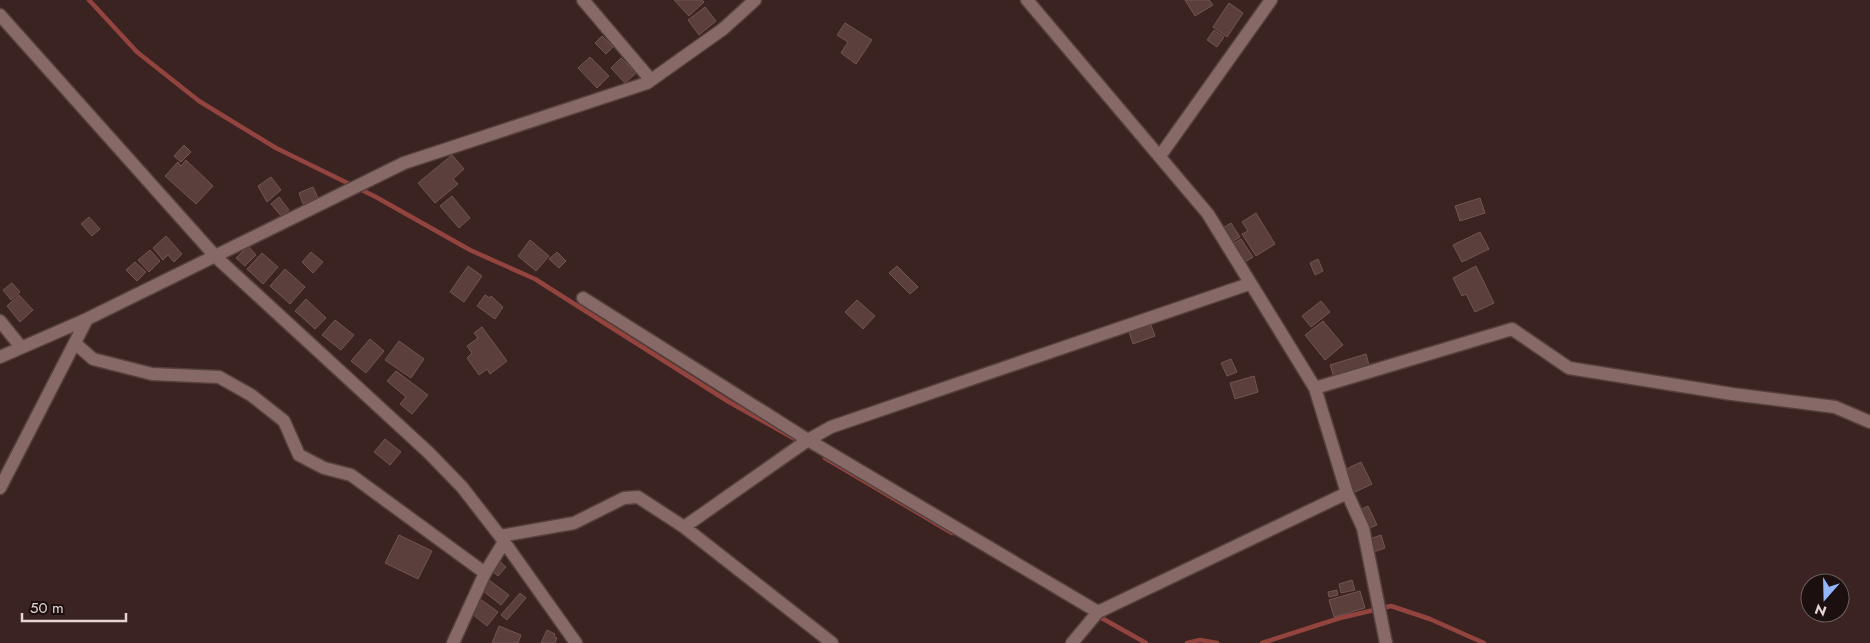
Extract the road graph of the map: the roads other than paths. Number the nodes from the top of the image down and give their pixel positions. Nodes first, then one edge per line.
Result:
1 (583, 0) edge
2 (755, 0) edge
3 (1027, 0) edge
4 (1271, 0) edge
5 (0, 15) edge
6 (651, 80) junction
7 (1160, 156) junction
8 (216, 257) junction
9 (1249, 284) junction
10 (583, 298) dead end
11 (87, 319) junction
12 (0, 321) edge
13 (76, 344) junction
14 (22, 347) junction
15 (0, 357) edge
16 (1315, 388) junction
17 (1870, 422) edge
18 (808, 440) junction
19 (0, 488) edge
20 (1347, 493) junction
21 (684, 527) junction
22 (502, 539) junction
23 (485, 573) junction
24 (1098, 612) junction
25 (453, 643) edge
26 (576, 643) edge
27 (832, 643) edge
28 (1072, 643) edge
29 (1386, 643) edge

1 - 6 street
2 - 6 street
3 - 7 street
4 - 7 street
5 - 8 street
6 - 8 street
7 - 9 street
8 - 11 street
8 - 22 street
9 - 16 street
9 - 18 street
10 - 18 street
11 - 13 street
11 - 14 street
12 - 14 street
13 - 19 street
13 - 23 street
14 - 15 street
16 - 17 street
16 - 20 street
18 - 21 street
18 - 24 street
20 - 24 street
20 - 29 street
21 - 22 street
21 - 27 street
22 - 23 street
22 - 26 street
23 - 25 street
24 - 28 street

